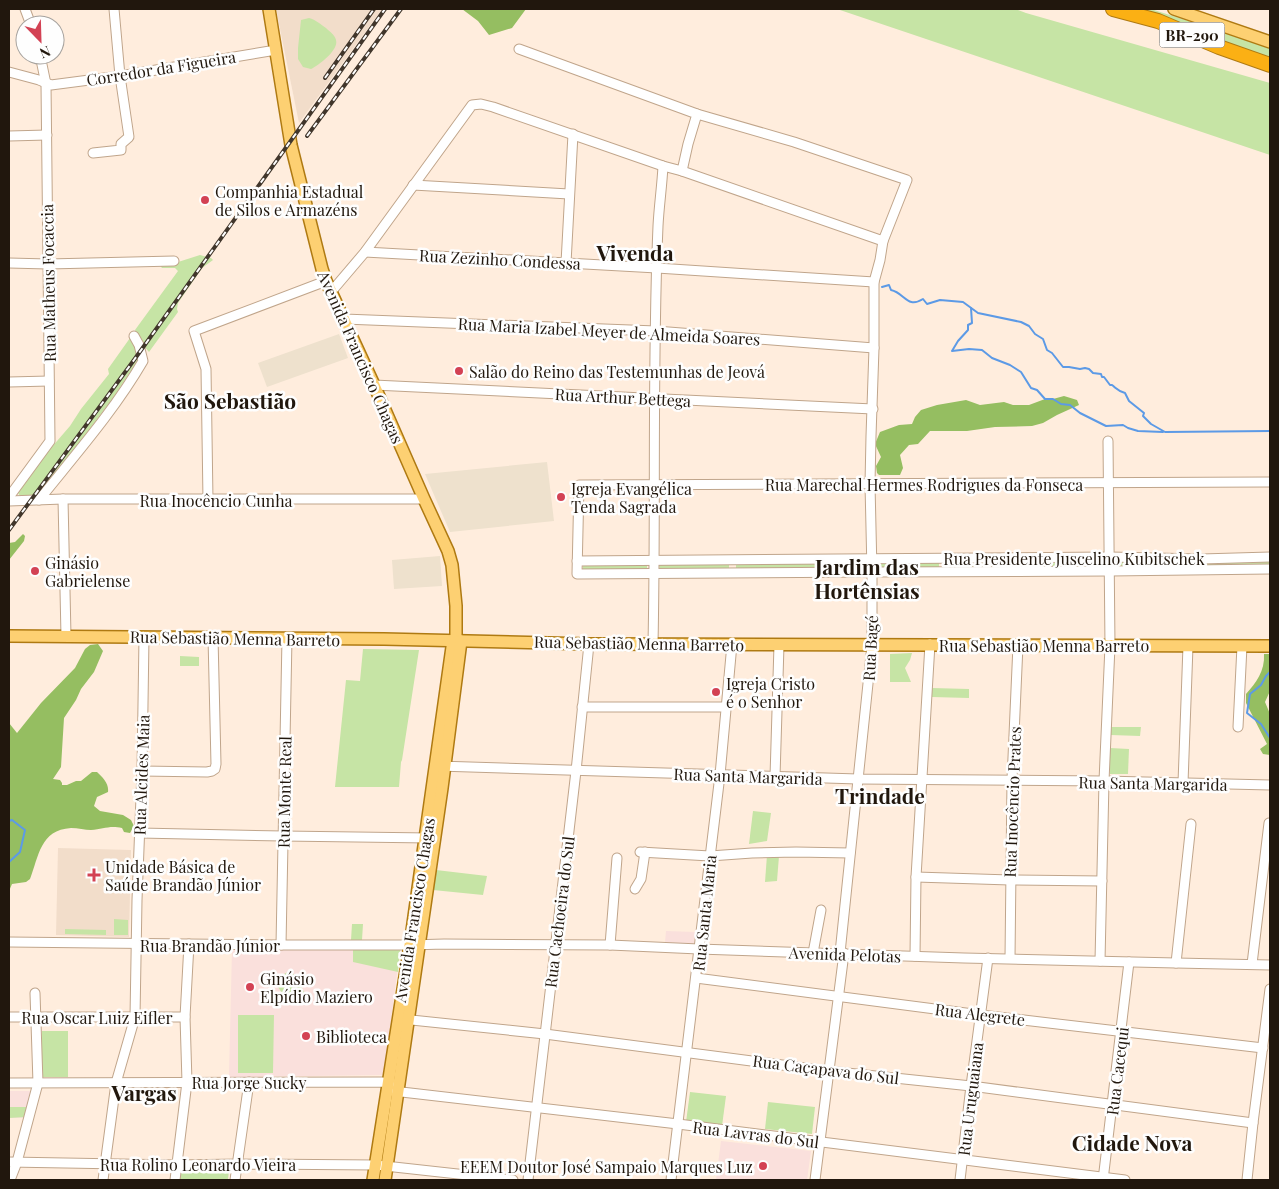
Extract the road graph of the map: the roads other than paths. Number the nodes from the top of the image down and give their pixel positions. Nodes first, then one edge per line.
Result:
1 (114, 9) edge
2 (269, 9) edge
3 (1113, 9) edge
4 (1174, 9) edge
5 (1270, 42) edge
6 (519, 49) dead end
7 (276, 50) junction
8 (42, 65) edge
9 (1270, 65) edge
10 (9, 72) edge
11 (120, 76) junction
12 (46, 84) junction
13 (698, 114) junction
14 (573, 134) junction
15 (46, 135) junction
16 (9, 136) edge
17 (93, 153) dead end
18 (663, 166) junction
19 (682, 171) junction
20 (413, 185) junction
21 (569, 194) junction
22 (883, 241) junction
23 (365, 252) junction
24 (174, 261) dead end
25 (9, 263) edge
26 (566, 263) junction
27 (48, 264) junction
28 (657, 268) junction
29 (326, 281) junction
30 (874, 282) junction
31 (331, 292) junction
32 (344, 319) junction
33 (656, 331) junction
34 (134, 336) dead end
35 (874, 348) junction
36 (9, 382) edge
37 (49, 382) junction
38 (374, 384) junction
39 (654, 398) junction
40 (872, 409) junction
41 (1108, 441) dead end
42 (1270, 482) edge
43 (654, 484) junction
44 (870, 484) junction
45 (1108, 484) junction
46 (9, 499) edge
47 (63, 499) junction
48 (39, 500) junction
49 (208, 500) junction
50 (424, 500) junction
51 (1011, 557) junction
52 (1110, 557) junction
53 (1270, 557) edge
54 (872, 558) junction
55 (943, 558) junction
56 (732, 560) junction
57 (577, 561) junction
58 (654, 561) junction
59 (1270, 569) edge
60 (1110, 571) junction
61 (872, 572) junction
62 (943, 572) junction
63 (1012, 572) junction
64 (654, 573) junction
65 (732, 573) junction
66 (9, 636) edge
67 (66, 636) junction
68 (144, 637) junction
69 (213, 637) junction
70 (287, 638) junction
71 (457, 641) junction
72 (589, 644) junction
73 (653, 644) junction
74 (732, 644) junction
75 (779, 644) junction
76 (930, 644) junction
77 (872, 645) junction
78 (1018, 645) junction
79 (1110, 646) junction
80 (1188, 646) junction
81 (1242, 646) junction
82 (1270, 646) edge
83 (582, 706) junction
84 (726, 707) junction
85 (1238, 727) dead end
86 (440, 766) junction
87 (576, 770) junction
88 (142, 771) junction
89 (720, 775) junction
90 (775, 777) junction
91 (858, 779) junction
92 (921, 780) junction
93 (1012, 780) junction
94 (1104, 781) junction
95 (1183, 783) junction
96 (1270, 785) edge
97 (1191, 824) dead end
98 (1269, 824) edge
99 (140, 832) junction
100 (283, 836) junction
101 (430, 838) junction
102 (850, 853) junction
103 (710, 856) junction
104 (617, 858) dead end
105 (916, 877) junction
106 (1010, 880) junction
107 (1102, 881) junction
108 (635, 889) dead end
109 (821, 910) dead end
110 (9, 942) edge
111 (137, 944) junction
112 (189, 944) junction
113 (555, 944) junction
114 (415, 945) junction
115 (610, 945) junction
116 (281, 946) junction
117 (699, 950) junction
118 (813, 952) junction
119 (842, 953) junction
120 (915, 956) junction
121 (988, 958) junction
122 (1010, 958) junction
123 (1100, 961) junction
124 (1129, 962) junction
125 (1176, 964) junction
126 (1252, 964) junction
127 (1270, 965) edge
128 (696, 978) junction
129 (1270, 989) edge
130 (35, 993) dead end
131 (838, 996) junction
132 (981, 1015) junction
133 (9, 1017) edge
134 (36, 1017) junction
135 (135, 1017) junction
136 (186, 1017) junction
137 (403, 1019) junction
138 (1122, 1032) junction
139 (545, 1034) junction
140 (1263, 1048) junction
141 (687, 1052) junction
142 (828, 1070) junction
143 (187, 1082) junction
144 (249, 1082) junction
145 (9, 1083) edge
146 (38, 1083) junction
147 (116, 1083) junction
148 (971, 1086) junction
149 (393, 1087) junction
150 (1112, 1104) junction
151 (536, 1107) junction
152 (1253, 1123) junction
153 (678, 1124) junction
154 (819, 1142) junction
155 (963, 1159) junction
156 (13, 1162) edge
157 (106, 1164) junction
158 (177, 1164) junction
159 (238, 1164) junction
160 (381, 1165) junction
161 (1103, 1179) edge
162 (10, 1180) edge
163 (103, 1180) edge
164 (175, 1180) edge
165 (235, 1180) edge
166 (373, 1180) edge
167 (385, 1180) edge
168 (514, 1180) edge
169 (528, 1180) edge
170 (671, 1180) edge
171 (815, 1180) edge
172 (960, 1180) edge
173 (1125, 1180) edge
174 (1247, 1180) edge

1 - 11 street
2 - 7 main road, Avenida Francisco Chagas
3 - 9 highway, BR-290
4 - 5 main road
6 - 13 street
7 - 11 street, Corredor da Figueira
7 - 29 main road, Avenida Francisco Chagas
8 - 12 street, Rua Matheus Focaccia
10 - 12 street
11 - 12 street, Corredor da Figueira
11 - 17 street
12 - 15 street, Rua Matheus Focaccia
13 - 19 street
13 - 22 street, Rua Bagé
14 - 18 street
14 - 20 street
14 - 21 street
15 - 16 street
15 - 27 street, Rua Matheus Focaccia
18 - 19 street
18 - 28 street
19 - 22 street
20 - 21 street
20 - 23 street
21 - 26 street
22 - 30 street, Rua Bagé
23 - 26 street, Rua Zezinho Condessa
23 - 31 street
24 - 27 street
25 - 27 street
26 - 28 street, Rua Zezinho Condessa
27 - 37 street, Rua Matheus Focaccia
28 - 30 street, Rua Zezinho Condessa
28 - 33 street
29 - 31 main road, Avenida Francisco Chagas
29 - 49 street
30 - 35 street, Rua Bagé
31 - 32 main road, Avenida Francisco Chagas
32 - 33 street, Rua Maria Izabel Meyer de Almeida Soares
32 - 38 main road, Avenida Francisco Chagas
33 - 35 street, Rua Maria Izabel Meyer de Almeida Soares
33 - 39 street
34 - 48 street
35 - 40 street, Rua Bagé
36 - 37 street
37 - 46 street, Rua Matheus Focaccia
38 - 39 street, Rua Arthur Bettega
38 - 50 main road, Avenida Francisco Chagas
39 - 40 street, Rua Arthur Bettega
39 - 43 street
40 - 44 street, Rua Bagé
41 - 45 street
42 - 45 street, Rua Marechal Hermes Rodrigues da Fonseca
43 - 44 street, Rua Marechal Hermes Rodrigues da Fonseca
43 - 57 street, Rua Marechal Hermes Rodrigues da Fonseca
43 - 58 street
44 - 45 street, Rua Marechal Hermes Rodrigues da Fonseca
44 - 54 street, Rua Bagé
45 - 52 street
46 - 48 street, Rua Inocêncio Cunha
47 - 48 street, Rua Inocêncio Cunha
47 - 49 street, Rua Inocêncio Cunha
47 - 67 street
49 - 50 street, Rua Inocêncio Cunha
50 - 71 main road, Avenida Francisco Chagas
51 - 52 street, Rua Presidente Juscelino Kubitschek
51 - 55 street, Rua Presidente Juscelino Kubitschek
51 - 63 street
52 - 53 street, Rua Presidente Juscelino Kubitschek
52 - 60 street
54 - 55 street, Rua Presidente Juscelino Kubitschek
54 - 56 street, Rua Presidente Juscelino Kubitschek
54 - 61 street, Rua Bagé
55 - 62 street
56 - 58 street, Rua Presidente Juscelino Kubitschek
56 - 65 street
57 - 58 street, Rua Presidente Juscelino Kubitschek
57 - 64 street, Rua Presidente Juscelino Kubitschek
58 - 64 street
59 - 60 street, Rua Presidente Juscelino Kubitschek
60 - 63 street, Rua Presidente Juscelino Kubitschek
60 - 79 street
61 - 62 street, Rua Presidente Juscelino Kubitschek
61 - 65 street, Rua Presidente Juscelino Kubitschek
61 - 77 street, Rua Bagé
62 - 63 street, Rua Presidente Juscelino Kubitschek
64 - 65 street, Rua Presidente Juscelino Kubitschek
64 - 73 street
66 - 67 main road, Rua Sebastião Menna Barreto
67 - 68 main road, Rua Sebastião Menna Barreto
68 - 69 main road, Rua Sebastião Menna Barreto
68 - 88 street, Rua Alcides Maia
69 - 70 main road, Rua Sebastião Menna Barreto
69 - 88 street
70 - 71 main road, Rua Sebastião Menna Barreto
70 - 100 street, Rua Monte Real
71 - 72 main road, Rua Sebastião Menna Barreto
71 - 86 main road, Avenida Francisco Chagas
72 - 73 main road, Rua Sebastião Menna Barreto
72 - 83 street, Rua Cachoeira do Sul
73 - 74 main road, Rua Sebastião Menna Barreto
74 - 75 main road, Rua Sebastião Menna Barreto
74 - 84 street, Rua Santa Maria
75 - 77 main road, Rua Sebastião Menna Barreto
75 - 90 street
76 - 77 main road, Rua Sebastião Menna Barreto
76 - 78 main road, Rua Sebastião Menna Barreto
76 - 92 street
77 - 91 street, Rua Bagé
78 - 79 main road, Rua Sebastião Menna Barreto
78 - 93 street, Rua Inocêncio Prates
79 - 80 main road, Rua Sebastião Menna Barreto
79 - 94 street
80 - 81 main road, Rua Sebastião Menna Barreto
80 - 95 street
81 - 82 main road, Rua Sebastião Menna Barreto
81 - 85 street
83 - 84 street
83 - 87 street, Rua Cachoeira do Sul
84 - 89 street, Rua Santa Maria
86 - 87 street, Rua Santa Margarida
86 - 101 main road, Avenida Francisco Chagas
87 - 89 street, Rua Santa Margarida
87 - 113 street, Rua Cachoeira do Sul
88 - 99 street, Rua Alcides Maia
89 - 90 street, Rua Santa Margarida
89 - 103 street, Rua Santa Maria
90 - 91 street, Rua Santa Margarida
91 - 92 street, Rua Santa Margarida
91 - 102 street, Rua Bagé
92 - 93 street, Rua Santa Margarida
92 - 105 street
93 - 94 street, Rua Santa Margarida
93 - 106 street, Rua Inocêncio Prates
94 - 95 street, Rua Santa Margarida
94 - 107 street
95 - 96 street, Rua Santa Margarida
97 - 125 street
98 - 126 street
99 - 100 street
99 - 111 street, Rua Alcides Maia
100 - 101 street
100 - 116 street, Rua Monte Real
101 - 114 main road, Avenida Francisco Chagas
102 - 103 street
102 - 119 street, Rua Bagé
103 - 108 street
103 - 117 street, Rua Santa Maria
104 - 115 street
105 - 106 street
105 - 120 street
106 - 107 street
106 - 122 street, Rua Inocêncio Prates
107 - 123 street
109 - 118 street
110 - 111 street, Rua Brandão Júnior
111 - 112 street, Rua Brandão Júnior
111 - 135 street, Rua Alcides Maia
112 - 116 street, Rua Brandão Júnior
112 - 136 street
113 - 114 street, Avenida Pelotas
113 - 115 street, Avenida Pelotas
113 - 139 street, Rua Cachoeira do Sul
114 - 116 street, Rua Brandão Júnior
114 - 137 main road, Avenida Francisco Chagas
115 - 117 street, Avenida Pelotas
117 - 118 street, Avenida Pelotas
117 - 128 street, Rua Santa Maria
118 - 119 street, Avenida Pelotas
119 - 120 street, Avenida Pelotas
119 - 131 street, Rua Bagé
120 - 121 street, Avenida Pelotas
121 - 122 street, Avenida Pelotas
121 - 132 street, Rua Uruguaiana
122 - 123 street, Avenida Pelotas
123 - 124 street, Avenida Pelotas
124 - 125 street, Avenida Pelotas
124 - 138 street, Rua Cacequi
125 - 126 street, Avenida Pelotas
126 - 127 street, Avenida Pelotas
128 - 131 street, Rua Alegrete
128 - 141 street, Rua Santa Maria
129 - 140 street
130 - 134 street
131 - 132 street, Rua Alegrete
131 - 142 street, Rua Bagé
132 - 138 street, Rua Alegrete
132 - 148 street, Rua Uruguaiana
133 - 134 street, Rua Oscar Luiz Eifler
134 - 135 street, Rua Oscar Luiz Eifler
134 - 146 street
135 - 136 street, Rua Oscar Luiz Eifler
135 - 147 street, Rua Alcides Maia
136 - 143 street
137 - 139 street, Rua Caçapava do Sul
137 - 149 main road, Avenida Francisco Chagas
138 - 140 street, Rua Alegrete
138 - 150 street, Rua Cacequi
139 - 141 street, Rua Caçapava do Sul
139 - 151 street, Rua Cachoeira do Sul
140 - 152 street
141 - 142 street, Rua Caçapava do Sul
141 - 153 street, Rua Santa Maria
142 - 148 street, Rua Caçapava do Sul
142 - 154 street, Rua Bagé
143 - 144 street, Rua Jorge Sucky
143 - 147 street, Rua Jorge Sucky
143 - 158 street
144 - 149 street, Rua Jorge Sucky
144 - 159 street
145 - 146 street, Rua Jorge Sucky
146 - 147 street, Rua Jorge Sucky
146 - 156 street
147 - 157 street, Rua Alcides Maia
148 - 150 street, Rua Caçapava do Sul
148 - 155 street, Rua Uruguaiana
149 - 151 street, Rua Lavras do Sul
149 - 160 main road, Avenida Francisco Chagas
150 - 152 street, Rua Caçapava do Sul
150 - 161 street, Rua Cacequi
151 - 153 street, Rua Lavras do Sul
151 - 169 street, Rua Cachoeira do Sul
152 - 174 street
153 - 154 street, Rua Lavras do Sul
153 - 170 street, Rua Santa Maria
154 - 155 street, Rua Lavras do Sul
154 - 171 street, Rua Bagé
155 - 161 street, Rua Lavras do Sul
155 - 172 street, Rua Uruguaiana
156 - 157 street, Rua Rolino Leonardo Vieira
156 - 162 street
157 - 158 street, Rua Rolino Leonardo Vieira
157 - 163 street, Rua Alcides Maia
158 - 159 street, Rua Rolino Leonardo Vieira
158 - 164 street
159 - 160 street, Rua Rolino Leonardo Vieira
159 - 165 street
160 - 166 main road, Avenida Francisco Chagas
160 - 167 main road, Avenida Francisco Chagas
160 - 168 street, Rua Rolino Leonardo Vieira
161 - 173 street, Rua Lavras do Sul

